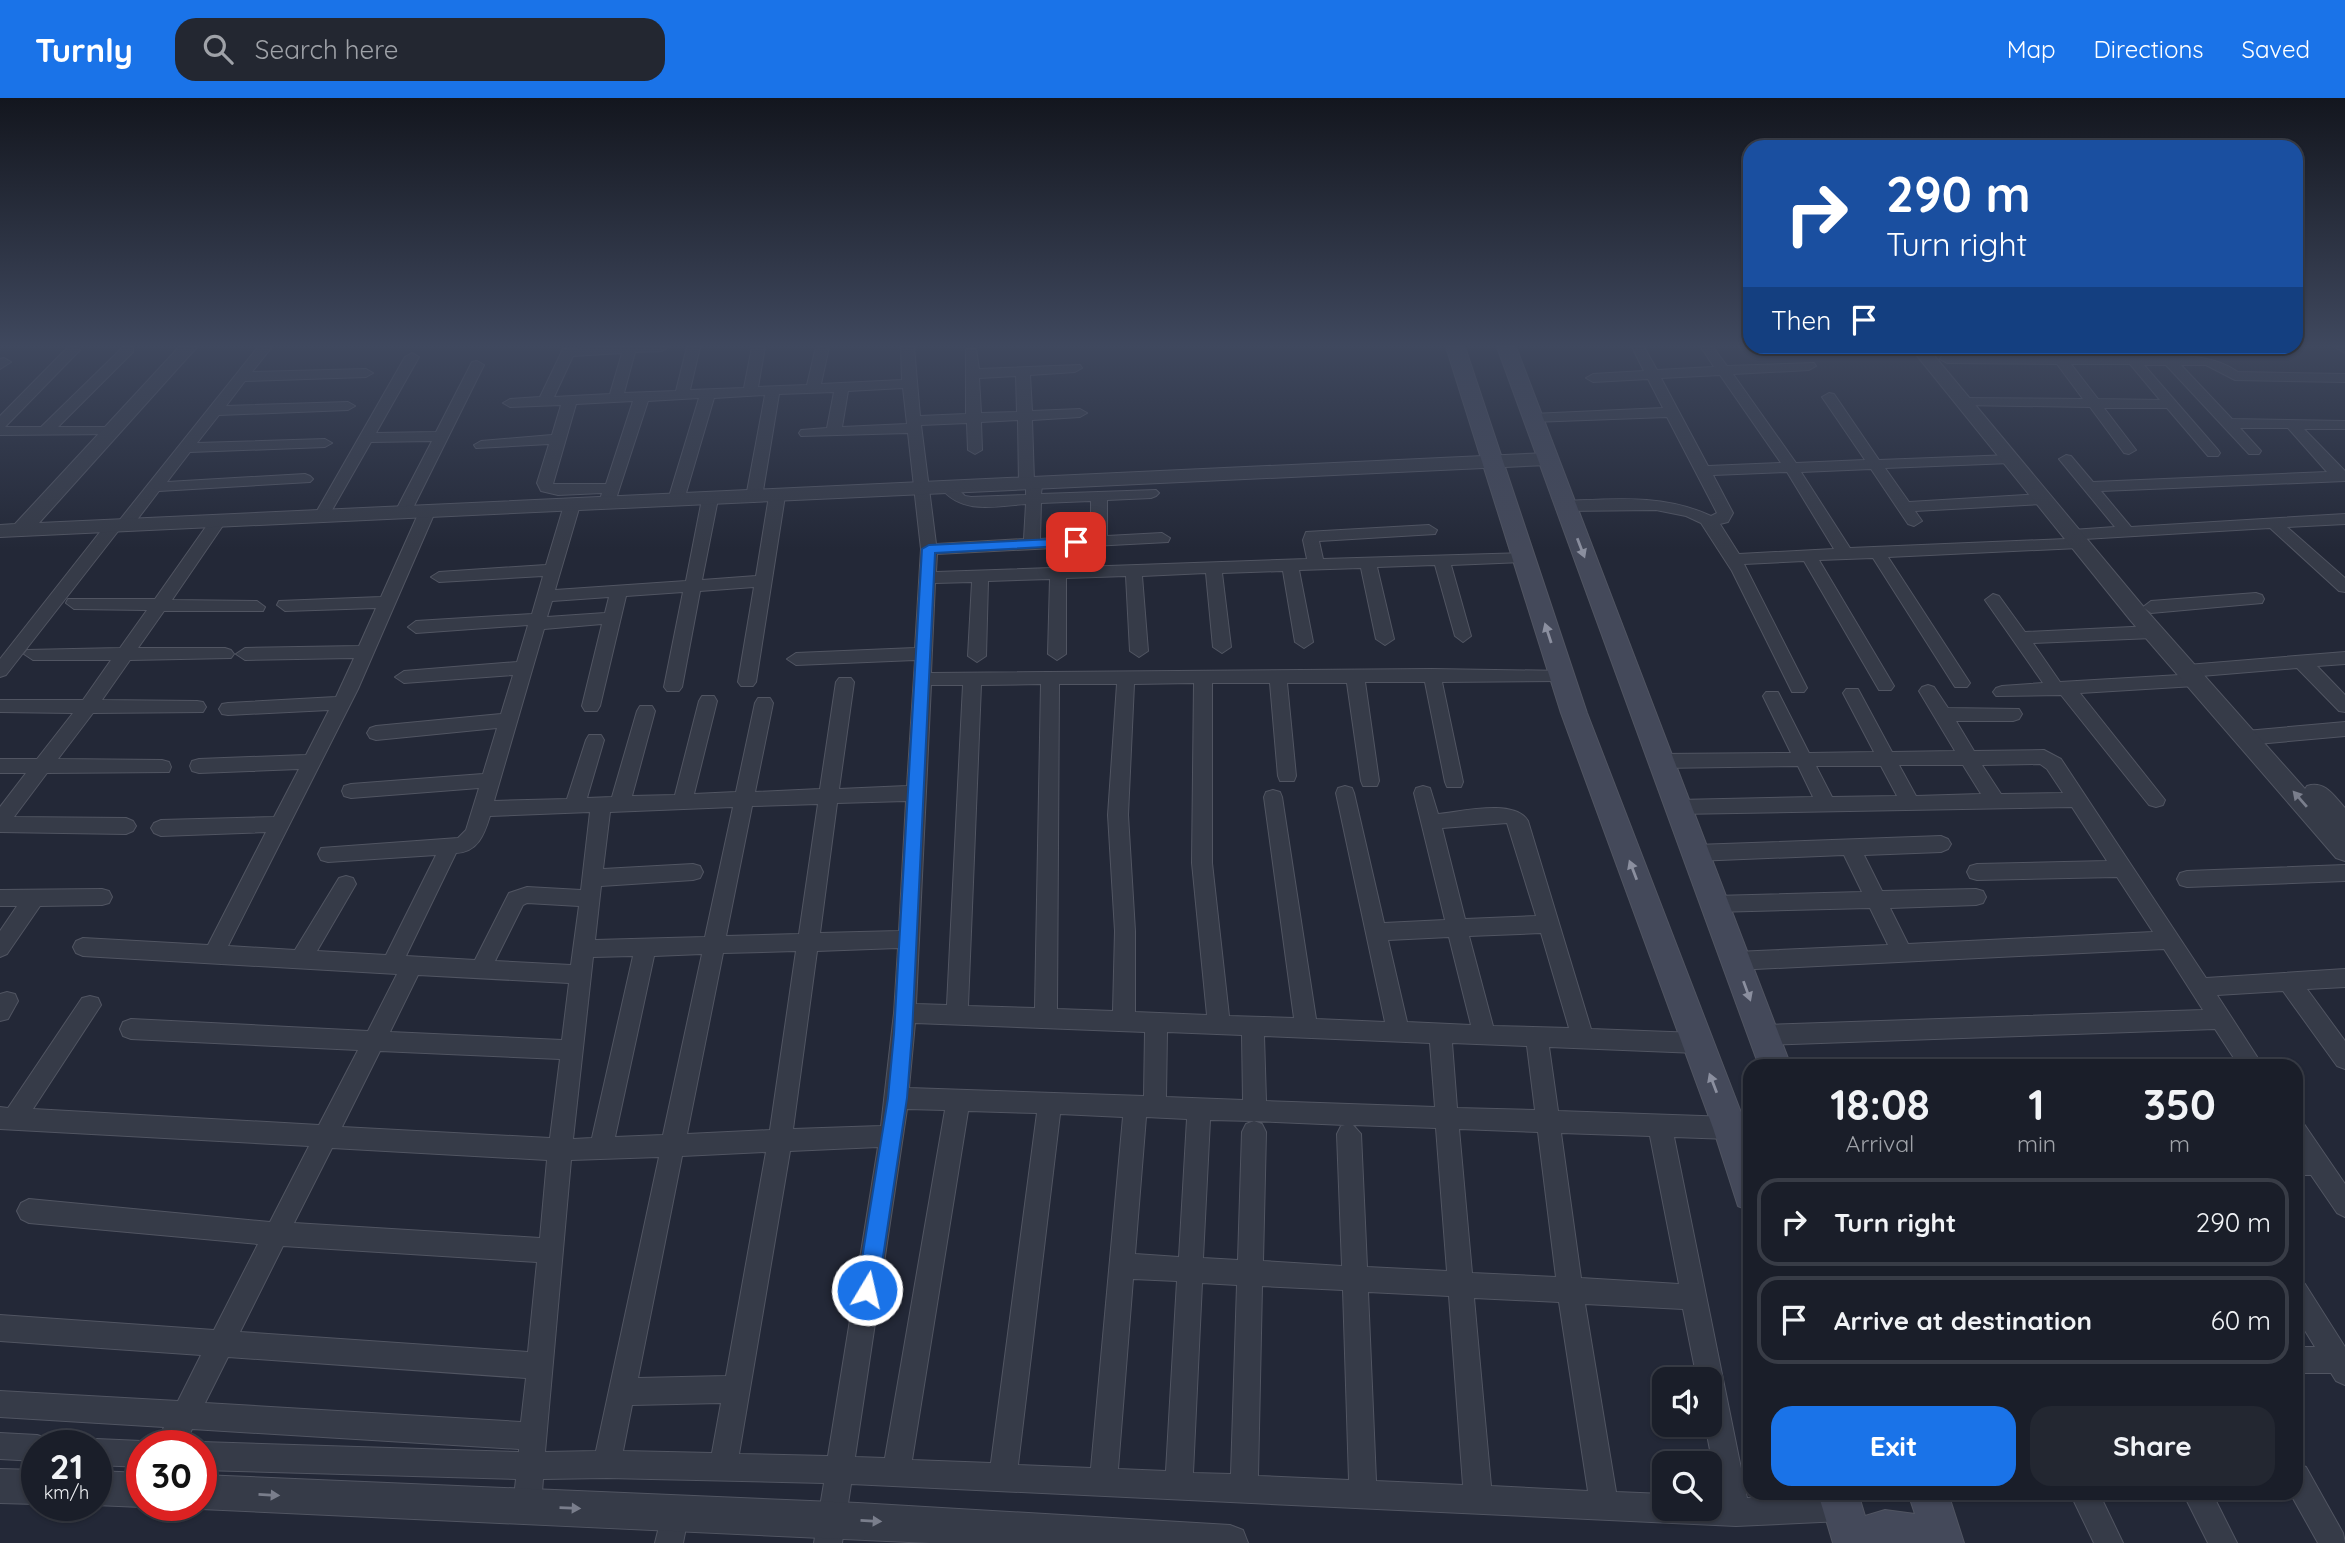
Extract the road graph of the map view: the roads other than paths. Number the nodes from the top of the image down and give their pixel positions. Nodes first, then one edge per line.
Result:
1 (62, 414) edge
2 (127, 414) edge
3 (212, 414) edge
4 (380, 414) edge
5 (453, 414) edge
6 (566, 414) edge
7 (636, 414) edge
8 (702, 414) edge
9 (769, 414) edge
10 (837, 414) edge
11 (913, 414) edge
12 (974, 414) edge
13 (1053, 414) edge
14 (1477, 414) edge
15 (1531, 414) edge
16 (1616, 414) edge
17 (1675, 414) edge
18 (1754, 414) edge
19 (1840, 414) edge
20 (1983, 414) edge
21 (1985, 414) edge
22 (2103, 414) edge
23 (2180, 414) edge
24 (2220, 414) edge
25 (1023, 416) junction
26 (974, 418) junction
27 (1532, 418) junction
28 (2228, 423) junction
29 (2292, 424) junction
30 (915, 425) junction
31 (2345, 425) edge
32 (0, 430) edge
33 (46, 430) junction
34 (834, 431) junction
35 (111, 432) junction
36 (806, 433) dead end
37 (442, 436) junction
38 (367, 438) junction
39 (558, 439) junction
40 (325, 443) dead end
41 (481, 444) dead end
42 (185, 448) junction
43 (975, 450) dead end
44 (2129, 450) dead end
45 (2253, 451) dead end
46 (2213, 453) dead end
47 (1548, 459) junction
48 (2011, 459) junction
49 (2066, 459) dead end
50 (1492, 462) junction
51 (1873, 464) junction
52 (1791, 467) junction
53 (1703, 471) junction
54 (2342, 476) edge
55 (306, 479) dead end
56 (155, 487) junction
57 (2090, 487) junction
58 (924, 488) junction
59 (1032, 489) junction
60 (1152, 493) dead end
61 (609, 496) junction
62 (777, 496) junction
63 (1100, 496) junction
64 (754, 497) junction
65 (709, 499) junction
66 (2043, 499) junction
67 (676, 500) junction
68 (572, 505) junction
69 (1565, 506) junction
70 (1904, 507) junction
71 (403, 512) junction
72 (428, 512) junction
73 (322, 516) junction
74 (218, 521) junction
75 (1709, 521) junction
76 (1914, 521) dead end
77 (2342, 522) edge
78 (2273, 523) junction
79 (118, 526) junction
80 (21, 530) junction
81 (1429, 530) dead end
82 (0, 531) edge
83 (2127, 532) junction
84 (2081, 537) junction
85 (1162, 538) dead end
86 (1099, 541) junction
87 (1032, 544) junction
88 (929, 549) junction
89 (1877, 552) junction
90 (1844, 554) junction
91 (1809, 556) junction
92 (1523, 557) junction
93 (1442, 559) junction
94 (1733, 559) junction
95 (1368, 562) junction
96 (1316, 564) junction
97 (1290, 565) junction
98 (1213, 568) junction
99 (553, 570) junction
100 (1134, 570) junction
101 (1058, 573) junction
102 (980, 576) junction
103 (439, 577) dead end
104 (928, 578) junction
105 (764, 581) junction
106 (691, 586) junction
107 (2345, 587) edge
108 (619, 591) junction
109 (545, 596) junction
110 (2256, 599) dead end
111 (1993, 600) dead end
112 (387, 602) junction
113 (74, 603) dead end
114 (160, 605) junction
115 (285, 605) dead end
116 (257, 607) dead end
117 (2151, 607) junction
118 (612, 618) junction
119 (538, 622) junction
120 (416, 627) dead end
121 (2153, 632) junction
122 (1463, 636) dead end
123 (2020, 638) junction
124 (1385, 639) dead end
125 (1304, 642) dead end
126 (1222, 647) dead end
127 (1139, 651) dead end
128 (365, 652) junction
129 (126, 653) junction
130 (33, 654) dead end
131 (225, 654) dead end
132 (245, 654) dead end
133 (925, 654) junction
134 (1057, 654) dead end
135 (977, 656) dead end
136 (2345, 658) edge
137 (796, 659) dead end
138 (2301, 661) junction
139 (525, 668) junction
140 (0, 671) edge
141 (2196, 673) junction
142 (1561, 674) junction
143 (1432, 675) junction
144 (1278, 676) junction
145 (1355, 676) junction
146 (404, 677) dead end
147 (1203, 677) junction
148 (1050, 678) junction
149 (1126, 678) junction
150 (972, 679) junction
151 (923, 680) junction
152 (747, 682) dead end
153 (845, 682) dead end
154 (1962, 683) dead end
155 (1885, 685) dead end
156 (673, 687) dead end
157 (1798, 688) dead end
158 (2061, 689) junction
159 (1928, 691) dead end
160 (2002, 692) dead end
161 (1852, 693) dead end
162 (1772, 696) dead end
163 (708, 701) dead end
164 (341, 703) junction
165 (764, 703) dead end
166 (0, 706) edge
167 (591, 706) dead end
168 (2345, 706) edge
169 (197, 707) dead end
170 (87, 708) junction
171 (228, 709) dead end
172 (646, 711) dead end
173 (2013, 714) dead end
174 (1942, 715) junction
175 (509, 720) junction
176 (2345, 729) edge
177 (376, 733) dead end
178 (2256, 737) junction
179 (595, 740) dead end
180 (1968, 757) junction
181 (1886, 758) junction
182 (1804, 759) junction
183 (1660, 761) junction
184 (311, 762) junction
185 (0, 766) edge
186 (43, 766) junction
187 (199, 766) dead end
188 (162, 767) dead end
189 (1287, 776) dead end
190 (492, 780) junction
191 (1370, 781) dead end
192 (1454, 782) dead end
193 (351, 791) dead end
194 (917, 793) junction
195 (1345, 793) dead end
196 (1423, 793) dead end
197 (830, 796) junction
198 (1273, 797) dead end
199 (742, 799) junction
200 (2077, 800) junction
201 (2155, 800) dead end
202 (684, 801) junction
203 (1994, 802) junction
204 (1910, 803) junction
205 (611, 804) junction
206 (1826, 804) junction
207 (575, 805) junction
208 (1678, 807) junction
209 (484, 808) junction
210 (2341, 815) edge
211 (0, 822) edge
212 (1430, 822) junction
213 (280, 824) junction
214 (126, 826) dead end
215 (161, 828) dead end
216 (1941, 844) dead end
217 (450, 846) junction
218 (1850, 847) junction
219 (2345, 851) edge
220 (1695, 853) junction
221 (328, 854) dead end
222 (2123, 869) junction
223 (693, 872) dead end
224 (1977, 872) dead end
225 (2345, 873) edge
226 (2187, 879) dead end
227 (346, 884) dead end
228 (592, 889) junction
229 (102, 897) dead end
230 (1976, 897) dead end
231 (0, 898) edge
232 (34, 898) junction
233 (1876, 900) junction
234 (1714, 904) junction
235 (1549, 924) junction
236 (1457, 928) junction
237 (1376, 932) junction
238 (909, 939) junction
239 (2168, 940) junction
240 (807, 943) junction
241 (714, 945) junction
242 (83, 947) dead end
243 (645, 947) junction
244 (0, 948) edge
245 (585, 949) junction
246 (1902, 953) junction
247 (214, 954) junction
248 (301, 959) junction
249 (1735, 961) junction
250 (403, 964) junction
251 (481, 969) junction
252 (582, 975) junction
253 (2345, 978) edge
254 (2289, 982) junction
255 (2200, 987) junction
256 (90, 1004) dead end
257 (905, 1013) junction
258 (957, 1014) junction
259 (1046, 1017) junction
260 (1124, 1019) junction
261 (2221, 1019) junction
262 (1156, 1021) junction
263 (1219, 1023) junction
264 (1253, 1025) junction
265 (1307, 1027) junction
266 (131, 1029) dead end
267 (1398, 1031) junction
268 (1440, 1033) junction
269 (1484, 1035) junction
270 (1763, 1035) junction
271 (1537, 1037) junction
272 (1583, 1039) junction
273 (373, 1042) junction
274 (1697, 1043) junction
275 (572, 1050) junction
276 (1772, 1059) edge
277 (2247, 1059) edge
278 (2345, 1059) edge
279 (898, 1098) junction
280 (958, 1100) junction
281 (1050, 1104) junction
282 (1145, 1107) junction
283 (1199, 1109) junction
284 (7, 1118) edge
285 (1445, 1118) junction
286 (1255, 1121) junction
287 (1548, 1122) junction
288 (1660, 1126) junction
289 (1730, 1128) junction
290 (1349, 1134) dead end
291 (891, 1136) junction
292 (325, 1137) junction
293 (780, 1140) junction
294 (675, 1144) junction
295 (601, 1148) junction
296 (560, 1150) junction
297 (2307, 1164) edge
298 (1743, 1171) edge
299 (2345, 1205) edge
300 (29, 1211) dead end
301 (276, 1234) junction
302 (550, 1251) junction
303 (1122, 1266) junction
304 (1190, 1270) junction
305 (1251, 1273) junction
306 (1354, 1279) junction
307 (1460, 1284) junction
308 (1570, 1290) junction
309 (1694, 1297) junction
310 (2303, 1304) edge
311 (0, 1328) edge
312 (220, 1344) junction
313 (2303, 1361) edge
314 (2343, 1364) edge
315 (540, 1366) junction
316 (737, 1389) junction
317 (623, 1392) junction
318 (0, 1405) edge
319 (184, 1416) junction
320 (177, 1430) edge
321 (533, 1436) junction
322 (0, 1446) edge
323 (21, 1447) edge
324 (217, 1456) edge
325 (607, 1464) junction
326 (530, 1466) junction
327 (723, 1467) junction
328 (840, 1470) junction
329 (896, 1473) junction
330 (1003, 1477) junction
331 (1103, 1482) junction
332 (0, 1486) edge
333 (1179, 1486) junction
334 (21, 1487) edge
335 (1244, 1489) junction
336 (2303, 1489) edge
337 (217, 1493) edge
338 (1363, 1494) junction
339 (1478, 1499) junction
340 (1930, 1500) edge
341 (2088, 1500) edge
342 (2201, 1500) edge
343 (527, 1506) junction
344 (1604, 1506) junction
345 (1652, 1508) edge
346 (1722, 1511) edge
347 (1736, 1512) junction
348 (1848, 1521) edge
349 (672, 1528) edge
350 (830, 1531) edge
351 (1230, 1543) edge
352 (1933, 1543) edge
353 (1944, 1543) edge
354 (2109, 1543) edge
355 (2223, 1543) edge
356 (2333, 1543) edge

1 - 33 street
2 - 35 street
3 - 42 street
4 - 38 street
5 - 37 street
6 - 39 street
7 - 61 street
8 - 67 street
9 - 64 street
10 - 34 street
11 - 30 street
12 - 26 street
13 - 25 street
14 - 50 main road
15 - 27 main road
16 - 27 street
17 - 53 street
18 - 52 street
19 - 51 street
20 - 48 street
21 - 84 street
22 - 44 street
23 - 46 street
24 - 28 street
25 - 26 street
25 - 59 street
26 - 30 street
26 - 43 street
27 - 47 main road
28 - 29 street
28 - 45 street
29 - 31 street
29 - 54 street
30 - 34 street
30 - 58 street
32 - 33 street
33 - 35 street
34 - 36 street
35 - 80 street
37 - 38 street
37 - 71 street
38 - 73 street
39 - 41 street
39 - 61 street
40 - 42 street
42 - 56 street
47 - 50 street
47 - 69 main road
48 - 51 street
48 - 66 street
49 - 57 street
50 - 59 street
50 - 92 main road
51 - 52 street
51 - 70 street
52 - 53 street
52 - 90 street
53 - 75 street
54 - 57 street
55 - 56 street
56 - 79 street
57 - 83 street
58 - 59 street
58 - 62 street
58 - 88 street
59 - 63 street
59 - 87 street
60 - 63 street
61 - 67 street
61 - 68 street
62 - 64 street
62 - 105 street
63 - 86 street
64 - 65 street
65 - 67 street
65 - 106 street
66 - 70 street
66 - 84 street
68 - 72 street
68 - 99 street
69 - 75 street
69 -> 183 main road
70 - 76 street
71 - 72 street
71 - 73 street
72 - 112 street
73 - 74 street
74 - 79 street
74 - 114 street
75 - 94 street
77 - 78 street
78 - 83 street
78 - 107 street
79 - 80 street
79 - 140 street
80 - 82 street
81 - 96 street
83 - 84 street
84 - 89 street
84 - 117 street
84 - 121 street
85 - 86 street
86 - 87 street
87 - 88 street
88 - 104 street
89 - 90 street
89 - 154 street
90 - 91 street
91 - 94 street
91 - 155 street
92 - 93 street
142 -> 92 main road
93 - 95 street
93 - 122 street
94 - 157 street
95 - 96 street
95 - 124 street
96 - 97 street
97 - 98 street
97 - 125 street
98 - 100 street
98 - 126 street
99 - 103 street
99 - 109 street
100 - 101 street
100 - 127 street
101 - 102 street
101 - 134 street
102 - 104 street
102 - 135 street
104 - 133 street
105 - 106 street
105 - 152 street
106 - 108 street
106 - 156 street
108 - 109 street
108 - 118 street
109 - 119 street
110 - 117 street
111 - 123 street
112 - 115 street
112 - 128 street
113 - 114 street
114 - 116 street
114 - 129 street
117 - 141 street
118 - 119 street
118 - 167 street
119 - 120 street
119 - 139 street
121 - 123 street
121 - 141 street
123 - 158 street
128 - 132 street
128 - 164 street
129 - 130 street
129 - 131 street
129 - 170 street
133 - 137 street
133 - 151 street
136 - 138 street
138 - 141 street
138 - 168 street
139 - 146 street
139 - 175 street
141 - 158 street
141 - 178 street
142 - 143 street
274 -> 142 main road
143 - 145 street
143 - 192 street
144 - 145 street
144 - 147 street
144 - 189 street
145 - 191 street
147 - 149 street
147 - 263 street
148 - 149 street
148 - 150 street
148 - 259 street
149 - 260 street
150 - 151 street
150 - 258 street
151 - 194 street
153 - 197 street
158 - 160 street
158 - 201 street
159 - 174 street
161 - 181 street
162 - 182 street
163 - 202 street
164 - 171 street
164 - 184 street
165 - 199 street
166 - 170 street
169 - 170 street
170 - 186 street
172 - 205 street
173 - 174 street
174 - 180 street
175 - 177 street
175 - 190 street
176 - 178 street
178 - 210 street
219 -> 178 street
179 - 207 street
180 - 181 street
180 - 200 street
180 - 203 street
181 - 182 street
181 - 204 street
182 - 183 street
182 - 206 street
183 - 208 main road
184 - 187 street
184 - 213 street
185 - 186 street
186 - 188 street
186 - 211 street
190 - 193 street
190 - 209 street
194 - 197 street
194 - 238 street
195 - 237 street
196 - 212 street
197 - 199 street
197 - 240 street
198 - 265 street
199 - 202 street
199 - 241 street
200 - 203 street
200 - 222 street
202 - 205 street
203 - 204 street
204 - 206 street
205 - 207 street
205 - 228 street
206 - 208 street
207 - 209 street
208 - 220 main road
209 - 217 street
211 - 214 street
212 - 235 street
212 - 236 street
213 - 215 street
213 - 247 street
216 - 218 street
217 - 221 street
217 - 250 street
218 - 220 street
218 - 233 street
220 - 234 main road
222 - 224 street
222 - 239 street
223 - 228 street
225 - 226 street
227 - 248 street
228 - 245 street
228 - 251 street
229 - 232 street
230 - 233 street
231 - 232 street
232 - 244 street
233 - 234 street
233 - 246 street
234 - 249 main road
235 - 236 street
235 - 272 street
236 - 237 street
236 - 269 street
237 - 267 street
238 - 240 street
238 - 257 street
239 - 246 street
239 - 255 street
240 - 241 street
240 - 293 street
241 - 243 street
241 - 294 street
242 - 247 street
243 - 245 street
243 - 295 street
245 - 252 street
246 - 249 street
247 - 248 street
248 - 250 street
249 -> 270 main road
250 - 251 street
250 - 273 street
251 - 252 street
252 - 275 street
253 - 254 street
254 - 255 street
254 - 278 street
255 - 261 street
256 - 284 street
257 - 258 street
257 - 279 street
258 - 259 street
259 - 260 street
260 - 262 street
261 - 270 street
261 - 277 street
262 - 263 street
262 - 282 street
263 - 264 street
264 - 265 street
264 - 286 street
265 - 267 street
266 - 273 street
267 - 268 street
268 - 269 street
268 - 285 street
269 - 271 street
270 - 276 main road
271 - 272 street
271 - 287 street
272 - 274 street
273 - 275 street
273 - 292 street
289 -> 274 main road
275 - 296 street
279 - 280 street
279 - 291 street
280 - 281 street
280 - 329 street
281 - 282 street
281 - 330 street
282 - 283 street
282 - 303 street
283 - 286 street
283 - 304 street
284 - 292 street
285 - 286 street
285 - 287 street
285 - 307 street
286 - 305 street
287 - 288 street
287 - 308 street
288 - 289 street
288 - 309 street
289 - 298 main road
290 - 306 street
291 - 293 street
291 - 328 street
292 - 296 street
292 - 301 street
293 - 294 street
293 - 316 street
294 - 295 street
294 - 317 street
295 - 296 street
296 - 302 street
297 - 299 street
300 - 301 street
301 - 302 street
301 - 312 street
302 - 315 street
303 - 304 street
303 - 331 street
304 - 305 street
304 - 333 street
305 - 306 street
305 - 335 street
306 - 307 street
306 - 338 street
307 - 308 street
307 - 339 street
308 - 309 street
308 - 344 street
309 - 347 street
310 - 314 street
311 - 312 street
312 - 315 street
312 - 319 street
313 - 314 street
315 - 321 street
316 - 317 street
316 - 327 street
317 - 325 street
318 - 319 street
319 - 320 street
319 - 321 street
321 - 326 street
322 - 323 street
324 - 326 street
325 - 326 street
325 - 327 street
326 - 343 street
327 - 328 street
328 - 329 street
328 - 350 street
329 - 330 street
330 - 331 street
331 - 333 street
332 - 334 street
333 - 335 street
335 - 338 street
336 - 356 street
337 -> 343 street
338 - 339 street
339 - 344 street
340 - 353 main road
341 - 354 street
342 - 355 street
343 -> 349 street
344 - 345 street
346 - 347 street
347 - 348 street
348 - 352 main road
349 - 350 street
350 -> 351 street

